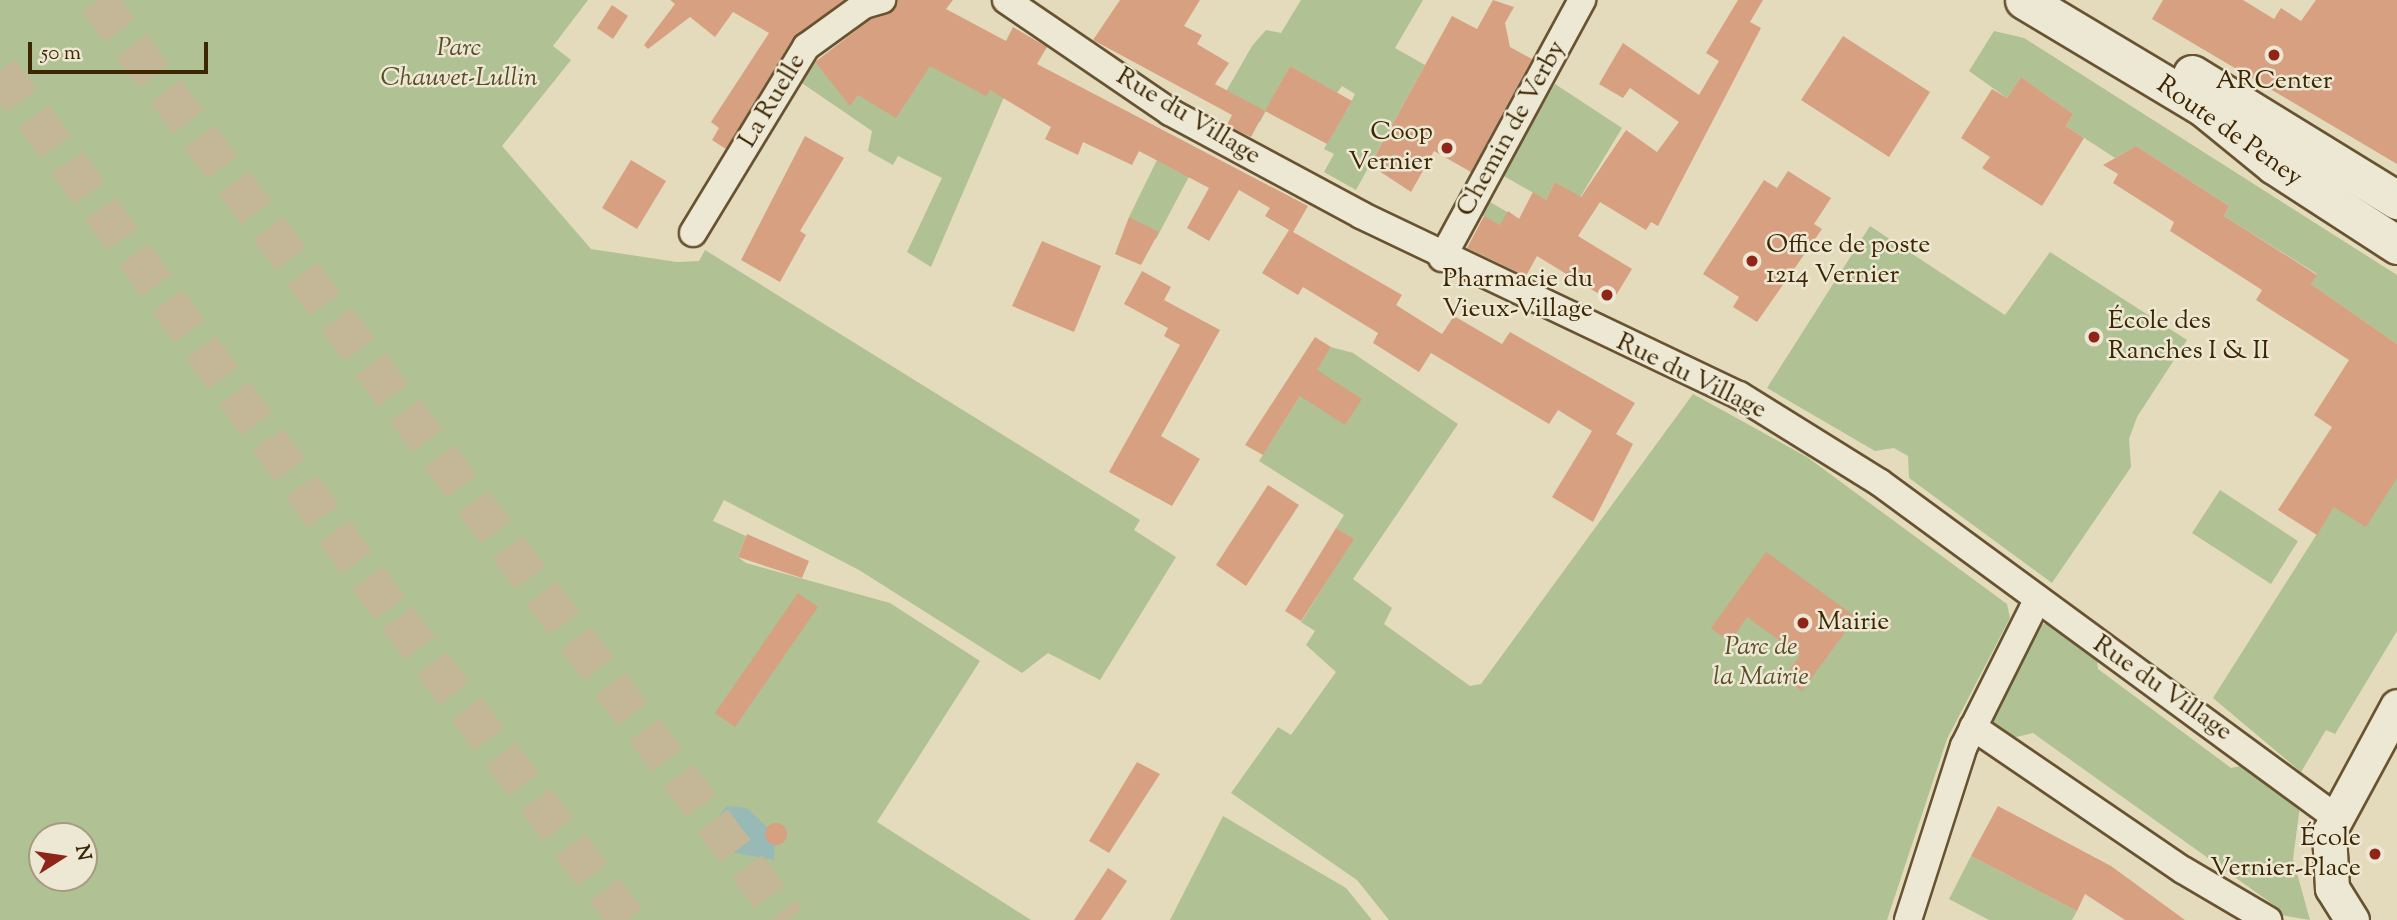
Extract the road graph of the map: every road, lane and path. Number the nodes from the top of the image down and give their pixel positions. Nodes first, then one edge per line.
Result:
1 (882, 0) edge
2 (1006, 0) edge
3 (1581, 0) edge
4 (2024, 0) edge
5 (2073, 0) edge
6 (2397, 200) edge
7 (693, 233) dead end
8 (2397, 245) edge
9 (1442, 258) junction
10 (2037, 600) junction
11 (2397, 706) edge
12 (1973, 727) junction
13 (2334, 816) junction
14 (2347, 919) edge
15 (1908, 920) edge
16 (2268, 920) edge

1 - 7 street, La Ruelle
2 - 9 street, Rue du Village
3 - 9 street, Chemin de Verby
4 - 8 main road, Route de Peney
5 - 6 main road, Route de Peney
9 - 10 street, Rue du Village
10 - 12 street
10 - 13 street, Rue du Village
11 - 13 street
12 - 15 street
12 - 16 street
13 - 14 street

